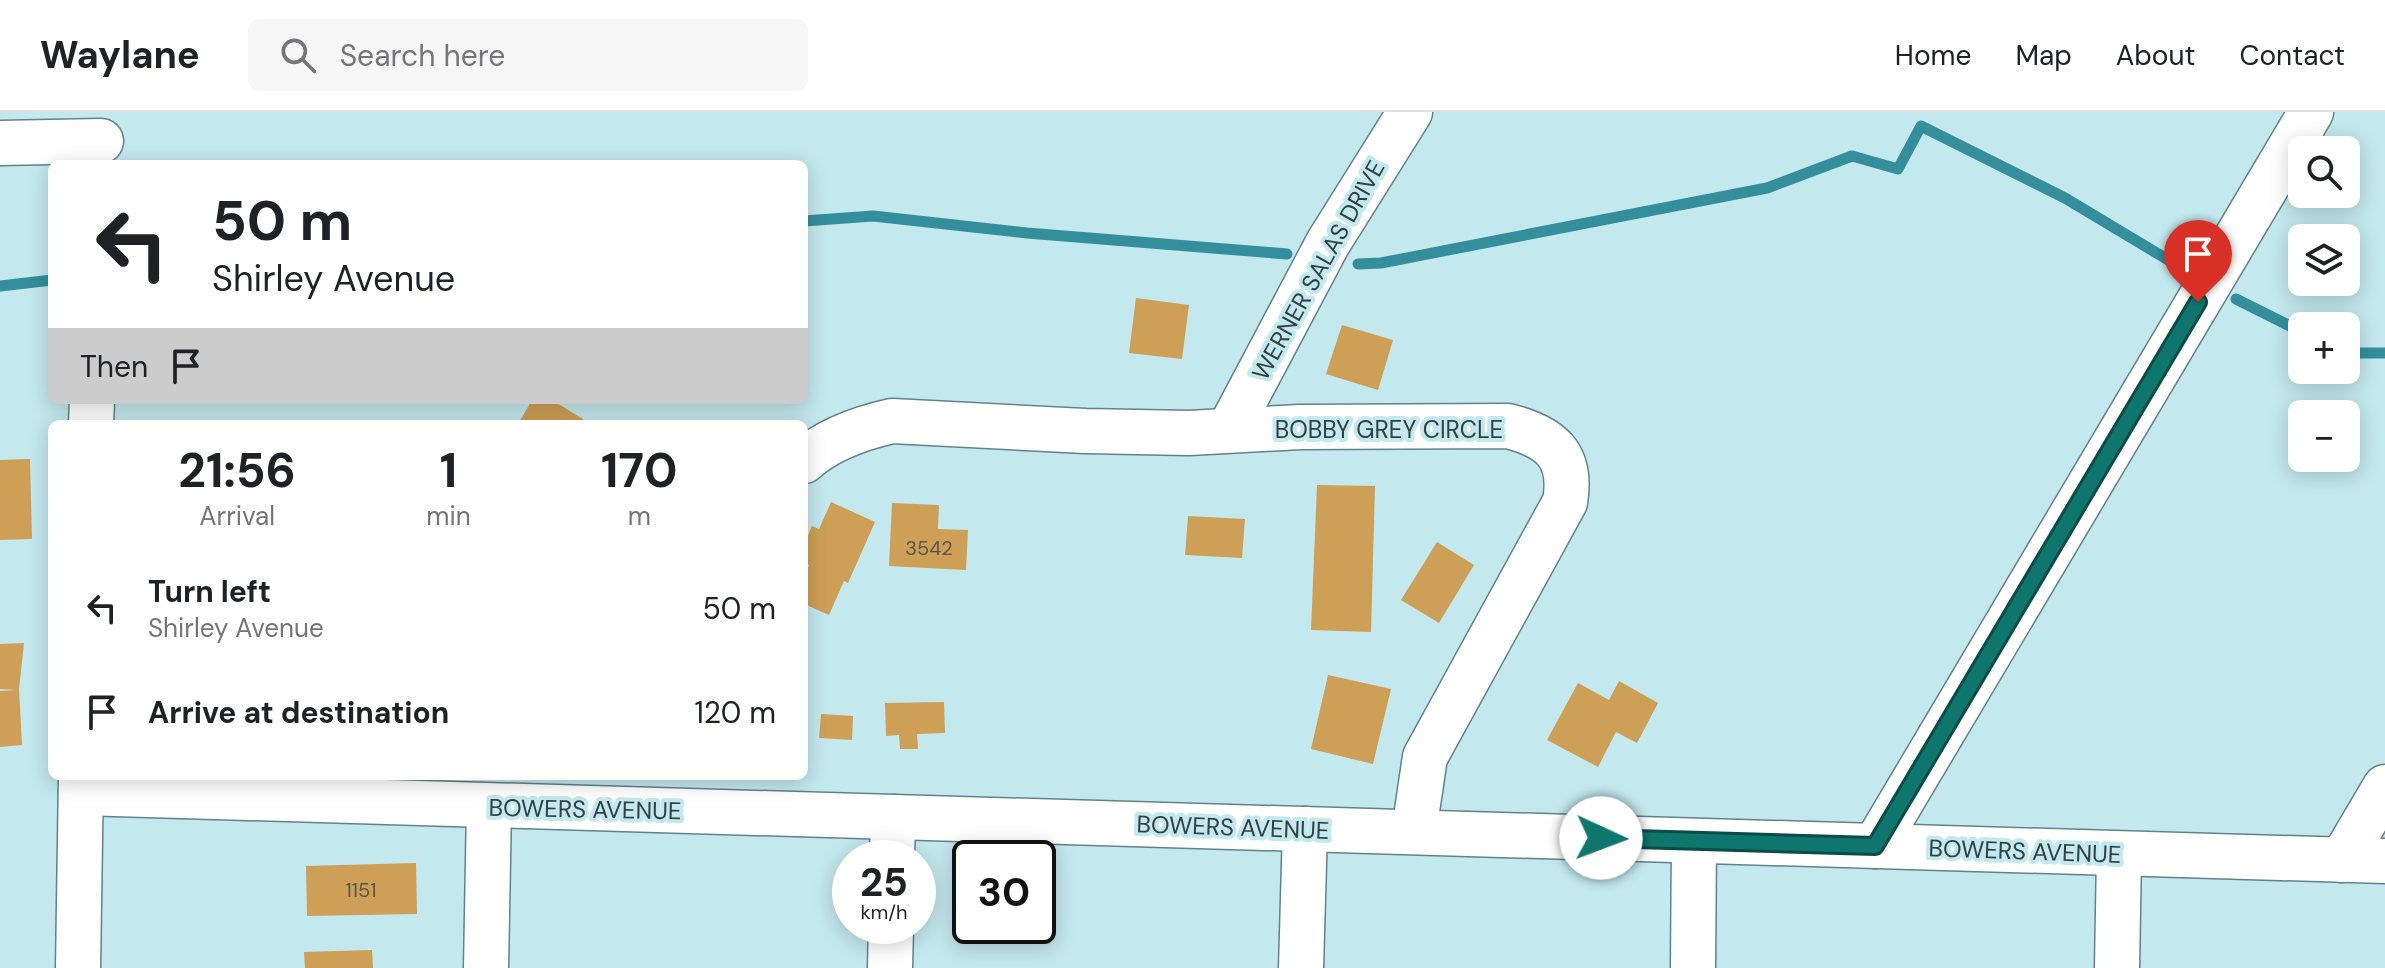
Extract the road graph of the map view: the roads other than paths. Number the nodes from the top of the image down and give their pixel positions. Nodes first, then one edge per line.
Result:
1 (1410, 112) edge
2 (2311, 112) edge
3 (101, 139) edge
4 (0, 143) edge
5 (1229, 430) junction
6 (808, 458) edge
7 (81, 785) edge
8 (2385, 787) edge
9 (603, 792) edge
10 (489, 807) junction
11 (1305, 829) junction
12 (1414, 831) junction
13 (892, 838) edge
14 (1694, 841) junction
15 (1875, 846) junction
16 (2119, 854) junction
17 (2342, 860) junction
18 (2385, 861) edge
19 (891, 944) edge
20 (78, 968) edge
21 (486, 968) edge
22 (890, 968) edge
23 (1301, 968) edge
24 (1693, 968) edge
25 (2117, 968) edge

1 - 5 street, WERNER SALAS DRIVE
2 - 15 street
3 - 4 street
5 - 6 street, BOBBY GREY CIRCLE
5 - 12 street, BOBBY GREY CIRCLE
7 - 10 street, BOWERS AVENUE
7 - 20 street
8 - 17 street
9 - 10 street, BOWERS AVENUE
9 - 13 street, BOWERS AVENUE
10 - 21 street
11 - 12 street, BOWERS AVENUE
11 - 13 street, BOWERS AVENUE
11 - 23 street
12 - 14 street, BOWERS AVENUE
14 - 15 street, BOWERS AVENUE
14 - 24 street
15 - 16 street, BOWERS AVENUE
16 - 17 street, BOWERS AVENUE
16 - 25 street
17 - 18 street, BOWERS AVENUE
19 - 22 street

